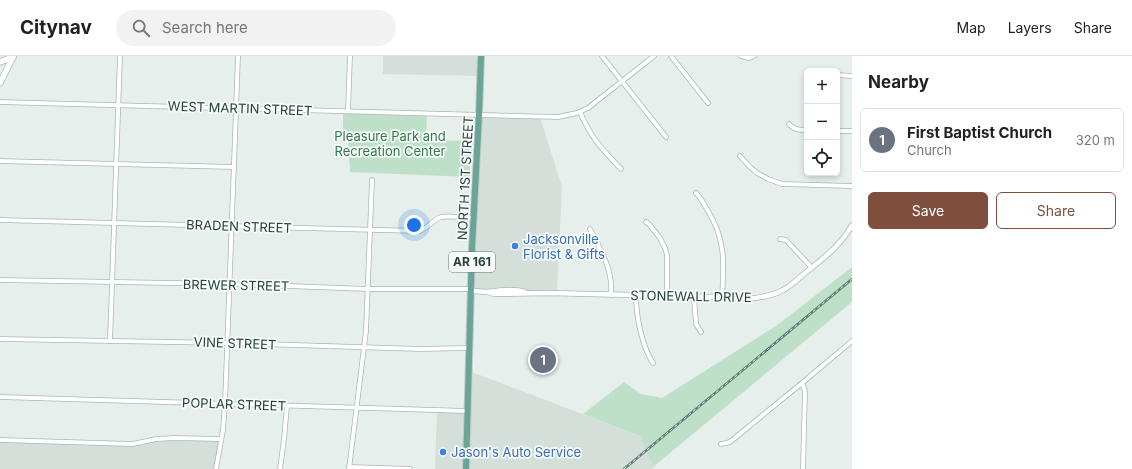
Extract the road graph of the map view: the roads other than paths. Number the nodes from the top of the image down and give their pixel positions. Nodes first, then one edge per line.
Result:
1 (13, 56) edge
2 (120, 56) edge
3 (238, 56) edge
4 (350, 56) edge
5 (481, 56) edge
6 (602, 56) edge
7 (654, 56) edge
8 (671, 56) edge
9 (741, 56) edge
10 (754, 56) edge
11 (0, 62) edge
12 (840, 75) edge
13 (852, 76) edge
14 (622, 82) junction
15 (0, 83) edge
16 (0, 102) edge
17 (708, 103) dead end
18 (118, 105) junction
19 (236, 108) junction
20 (348, 111) junction
21 (580, 112) junction
22 (480, 115) junction
23 (789, 124) dead end
24 (804, 130) edge
25 (840, 131) edge
26 (852, 131) edge
27 (666, 137) dead end
28 (740, 156) dead end
29 (0, 161) edge
30 (116, 164) junction
31 (234, 167) junction
32 (621, 169) dead end
33 (372, 180) dead end
34 (852, 186) edge
35 (696, 193) dead end
36 (474, 218) junction
37 (0, 220) edge
38 (646, 222) dead end
39 (114, 223) junction
40 (852, 225) edge
41 (232, 226) junction
42 (590, 228) dead end
43 (369, 230) junction
44 (780, 240) dead end
45 (812, 268) junction
46 (0, 280) edge
47 (112, 282) junction
48 (230, 284) junction
49 (368, 289) junction
50 (471, 290) junction
51 (611, 295) junction
52 (636, 296) junction
53 (667, 296) junction
54 (694, 297) junction
55 (722, 298) junction
56 (701, 332) dead end
57 (0, 339) edge
58 (110, 341) junction
59 (852, 341) edge
60 (227, 343) junction
61 (363, 347) junction
62 (469, 348) junction
63 (653, 363) dead end
64 (802, 383) junction
65 (0, 397) edge
66 (225, 404) junction
67 (287, 406) junction
68 (356, 408) junction
69 (467, 411) junction
70 (221, 439) junction
71 (0, 440) edge
72 (721, 444) dead end
73 (350, 468) edge
74 (216, 469) edge
75 (280, 469) edge
76 (410, 469) edge
77 (466, 469) edge
78 (803, 469) edge

1 - 11 main road
1 - 15 main road
2 - 18 street
3 - 19 street
4 - 20 street
5 - 22 main road, NORTH 1ST STREET / AR 161
6 - 14 street
7 - 14 street, WEST MARTIN STREET
8 - 17 street
9 - 10 street
12 - 13 street
14 - 21 street, WEST MARTIN STREET
14 - 27 street
16 - 18 street, WEST MARTIN STREET
18 - 19 street, WEST MARTIN STREET
18 - 30 street
19 - 20 street, WEST MARTIN STREET
19 - 31 street
20 - 22 street, WEST MARTIN STREET
21 - 22 street, WEST MARTIN STREET
21 - 32 street
22 - 36 main road, NORTH 1ST STREET / AR 161
23 - 24 street
25 - 26 street
28 - 34 street
29 - 30 street
30 - 31 street
30 - 39 street
31 - 41 street
33 - 43 street
35 - 55 street
36 - 43 street, BRADEN STREET
36 - 50 main road, NORTH 1ST STREET / AR 161
37 - 39 street, BRADEN STREET
38 - 53 street
39 - 41 street, BRADEN STREET
39 - 47 street
40 - 45 street, STONEWALL DRIVE
41 - 43 street, BRADEN STREET
41 - 48 street
42 - 51 street
43 - 49 street
44 - 45 street
45 - 55 street, STONEWALL DRIVE
46 - 47 street, BREWER STREET
47 - 48 street, BREWER STREET
47 - 58 street
48 - 49 street, BREWER STREET
48 - 60 street
49 - 50 street, BREWER STREET
49 - 61 street
50 - 51 street, STONEWALL DRIVE
50 - 62 main road, NORTH 1ST STREET / AR 161
51 - 52 street, STONEWALL DRIVE
52 - 53 street, STONEWALL DRIVE
52 - 63 street
53 - 54 street, STONEWALL DRIVE
54 - 55 street, STONEWALL DRIVE
54 - 56 street
57 - 58 street, VINE STREET
58 - 60 street, VINE STREET
59 - 64 street
60 - 61 street, VINE STREET
60 - 66 street
61 - 62 street, VINE STREET
61 - 68 street
62 - 69 main road, NORTH 1ST STREET / AR 161
64 - 72 street
64 - 78 street
65 - 66 street, POPLAR STREET
66 - 67 street, POPLAR STREET
66 - 70 street
67 - 68 street, POPLAR STREET
67 - 75 street
68 - 69 street, POPLAR STREET
68 - 73 street
69 - 77 main road, NORTH 1ST STREET / AR 161
70 - 71 street
70 - 74 street
73 - 76 street

